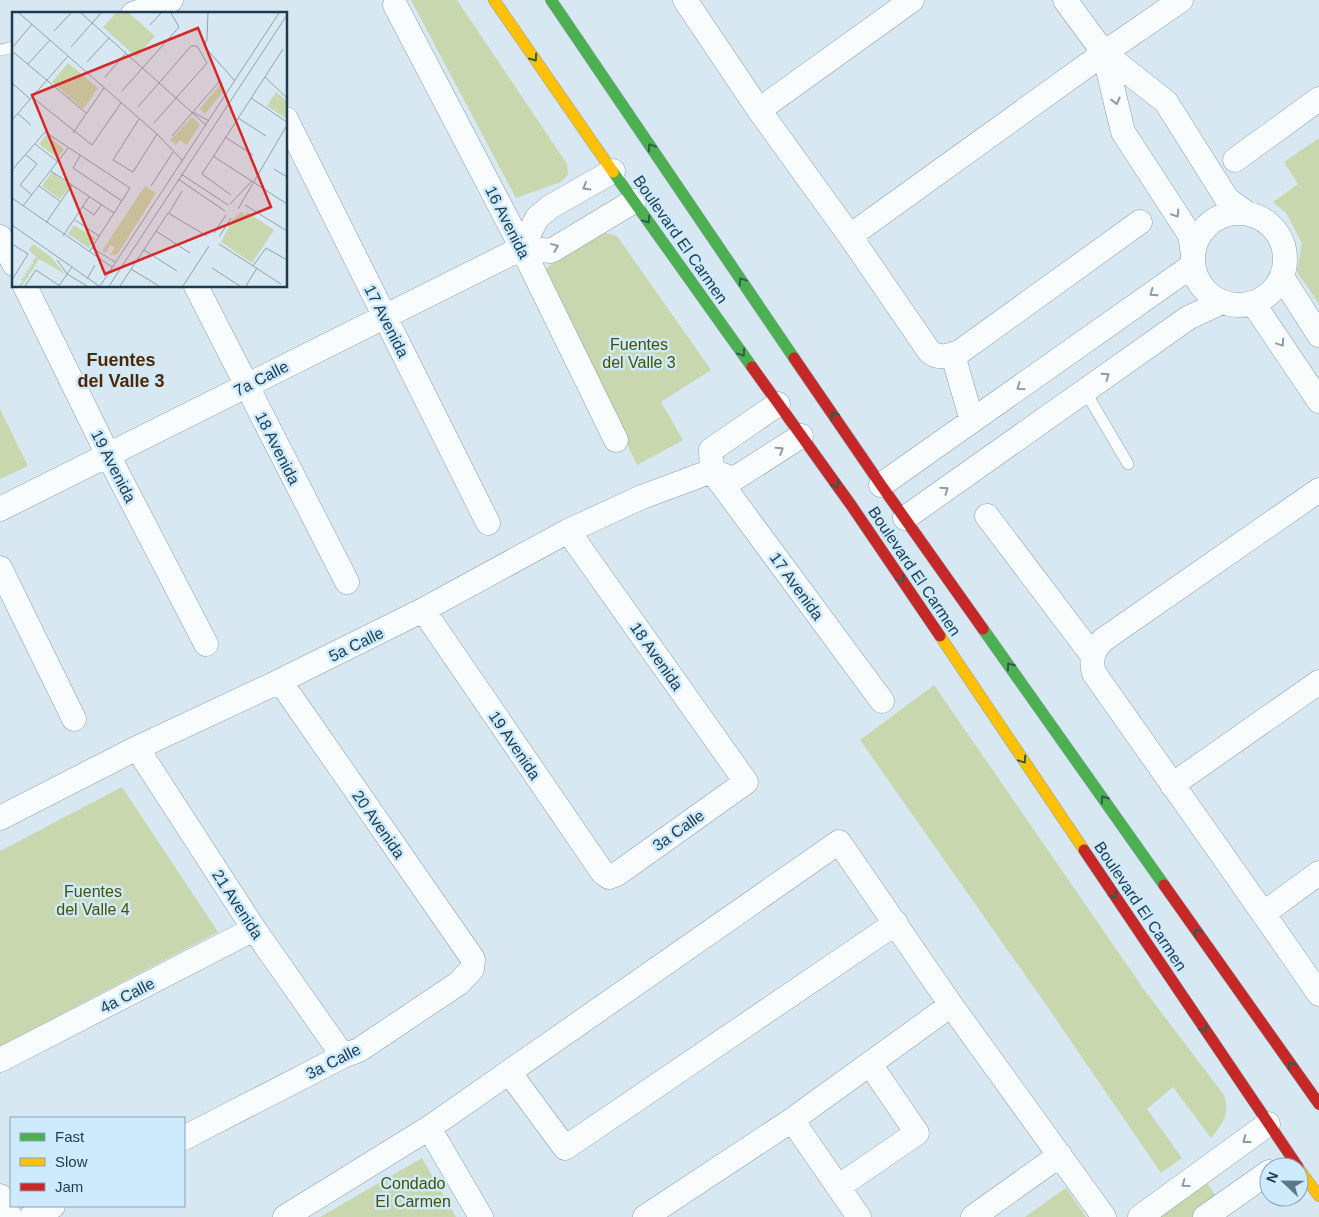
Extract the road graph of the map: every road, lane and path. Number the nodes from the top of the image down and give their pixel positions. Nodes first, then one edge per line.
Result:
1 (121, 0) edge
2 (172, 0) edge
3 (494, 0) edge
4 (508, 0) edge
5 (551, 0) edge
6 (685, 0) edge
7 (912, 0) edge
8 (1065, 0) edge
9 (1181, 0) edge
10 (395, 5) dead end
11 (131, 12) edge
12 (139, 12) edge
13 (506, 18) junction
14 (1104, 53) junction
15 (1319, 99) edge
16 (759, 110) junction
17 (288, 123) edge
18 (1235, 160) dead end
19 (613, 171) junction
20 (634, 201) junction
21 (1245, 212) junction
22 (1140, 222) dead end
23 (0, 236) edge
24 (850, 236) junction
25 (522, 248) junction
26 (12, 260) edge
27 (1193, 260) junction
28 (1282, 277) junction
29 (26, 288) edge
30 (197, 288) edge
31 (1222, 302) junction
32 (1253, 303) junction
33 (384, 317) junction
34 (1319, 335) edge
35 (953, 355) junction
36 (246, 386) junction
37 (1085, 391) junction
38 (1319, 400) edge
39 (778, 404) junction
40 (972, 421) junction
41 (801, 436) junction
42 (616, 440) dead end
43 (108, 455) junction
44 (1128, 464) dead end
45 (712, 471) junction
46 (881, 485) junction
47 (1319, 490) edge
48 (0, 509) edge
49 (987, 516) dead end
50 (905, 518) junction
51 (488, 523) dead end
52 (568, 531) junction
53 (0, 568) edge
54 (346, 582) dead end
55 (423, 610) junction
56 (206, 644) dead end
57 (1093, 656) junction
58 (280, 681) junction
59 (1319, 682) edge
60 (1032, 698) junction
61 (882, 701) dead end
62 (1024, 710) dead end
63 (1009, 718) dead end
64 (74, 719) dead end
65 (996, 720) junction
66 (137, 748) junction
67 (746, 782) joint
68 (1172, 785) junction
69 (0, 818) edge
70 (1319, 873) edge
71 (609, 877) joint
72 (1264, 913) junction
73 (896, 923) junction
74 (254, 929) junction
75 (472, 969) joint
76 (1319, 994) edge
77 (951, 1005) junction
78 (343, 1056) junction
79 (0, 1060) edge
80 (870, 1064) junction
81 (509, 1072) junction
82 (1319, 1104) edge
83 (792, 1120) junction
84 (1268, 1124) junction
85 (429, 1128) junction
86 (185, 1137) edge
87 (1060, 1155) junction
88 (1287, 1157) edge
89 (1259, 1179) edge
90 (1309, 1185) edge
91 (838, 1187) junction
92 (0, 1196) edge
93 (1319, 1196) edge
94 (51, 1207) edge
95 (676, 1209) edge
96 (10, 1217) edge
97 (31, 1217) edge
98 (285, 1217) edge
99 (481, 1217) edge
100 (645, 1217) edge
101 (859, 1217) edge
102 (973, 1217) edge
103 (1104, 1217) edge
104 (1140, 1217) edge
105 (1205, 1217) edge

1 - 11 street
2 - 12 street
3 - 13 main road, Boulevard El Carmen
4 - 13 main road
46 -> 5 main road, Boulevard El Carmen
6 - 16 street
7 - 16 street
8 - 14 street
9 - 14 street
10 - 25 street, 16 Avenida
13 -> 19 main road, Boulevard El Carmen
14 - 21 street
14 - 24 street
14 -> 27 street
15 - 18 street
16 - 24 street
17 - 33 street, 17 Avenida
19 - 20 main road, Boulevard El Carmen
19 -> 25 street
25 -> 20 street
20 -> 39 main road, Boulevard El Carmen
21 - 27 street
21 - 28 street
22 - 35 street
23 - 26 street
24 - 35 street
25 - 33 street, 7a Calle
25 - 42 street, 16 Avenida
27 - 31 street
27 -> 40 street
28 - 32 street
28 - 34 street
29 - 43 street, 19 Avenida
30 - 36 street, 18 Avenida
31 - 32 street
37 -> 31 street
32 -> 38 street
33 - 36 street, 7a Calle
33 - 51 street, 17 Avenida
35 - 40 street
36 - 43 street, 7a Calle
36 - 54 street, 18 Avenida
37 - 44 lane
50 -> 37 street
39 - 41 main road, Boulevard El Carmen
39 - 45 street
40 - 46 street
45 -> 41 street
41 -> 65 main road, Boulevard El Carmen
43 - 48 street, 7a Calle
43 - 56 street, 19 Avenida
45 - 52 street, 5a Calle
45 - 61 street, 17 Avenida
46 - 50 main road, Boulevard El Carmen
47 - 57 street
49 - 57 street
60 -> 50 main road, Boulevard El Carmen
52 - 55 street, 5a Calle
52 - 67 street, 18 Avenida
53 - 64 street
55 - 58 street, 5a Calle
55 - 71 street, 19 Avenida
57 - 68 street
58 - 66 street, 5a Calle
58 - 75 street, 20 Avenida
59 - 68 street
60 - 62 main road
82 -> 60 main road, Boulevard El Carmen
63 - 65 main road
65 -> 84 main road, Boulevard El Carmen
66 - 69 street, 5a Calle
66 - 74 street, 21 Avenida
67 - 71 street, 3a Calle
68 - 72 street
70 - 72 street
72 - 76 street
73 - 77 street
73 - 81 street
73 - 81 street
74 - 78 street, 21 Avenida
74 - 79 street, 4a Calle
75 - 78 street, 3a Calle
77 - 80 street
77 - 87 street
78 - 86 street, 3a Calle
80 - 83 street
80 - 91 street
81 - 85 street
83 - 91 street
83 - 95 street
84 - 88 main road, Boulevard El Carmen
84 -> 104 street
85 - 98 street
85 - 99 street
87 - 102 street
87 - 103 street
89 - 105 street
90 - 93 main road, Boulevard El Carmen
91 - 101 street
92 - 96 street
94 - 97 street
95 - 100 street

